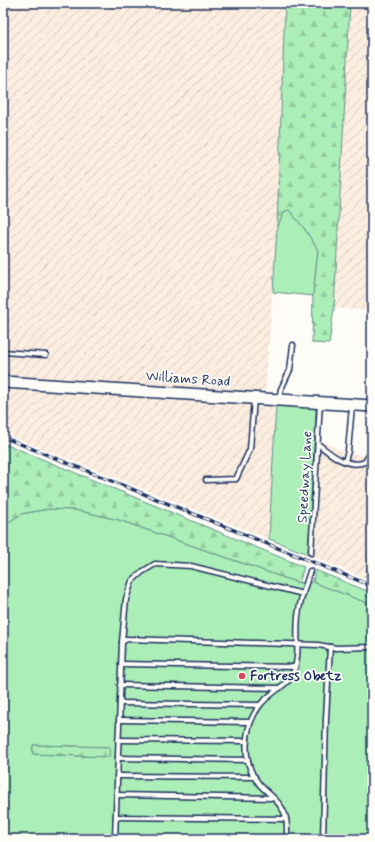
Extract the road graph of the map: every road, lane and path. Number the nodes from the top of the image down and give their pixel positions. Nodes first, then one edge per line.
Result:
1 (293, 345) dead end
2 (3, 352) edge
3 (46, 355) dead end
4 (3, 382) edge
5 (254, 398) junction
6 (279, 400) junction
7 (320, 402) junction
8 (352, 404) junction
9 (372, 406) edge
10 (372, 442) edge
11 (318, 444) junction
12 (345, 461) junction
13 (206, 480) dead end
14 (311, 553) dead end
15 (310, 571) dead end
16 (303, 594) junction
17 (122, 642) junction
18 (298, 644) junction
19 (330, 647) junction
20 (372, 647) edge
21 (121, 664) junction
22 (296, 667) junction
23 (120, 685) junction
24 (280, 688) junction
25 (120, 704) junction
26 (260, 705) junction
27 (119, 720) junction
28 (250, 722) junction
29 (118, 740) junction
30 (247, 741) junction
31 (118, 758) junction
32 (248, 760) junction
33 (117, 776) junction
34 (255, 777) junction
35 (117, 795) junction
36 (273, 798) junction
37 (116, 817) junction
38 (286, 819) junction
39 (115, 839) edge
40 (287, 839) edge
41 (323, 839) edge

1 - 6 lane
2 - 3 lane
4 - 5 main road, Williams Road
5 - 6 main road, Williams Road
5 - 13 lane
6 - 7 main road, Williams Road
7 - 8 main road, Williams Road
7 - 11 lane, Speedway Lane
8 - 9 main road, Williams Road
8 - 12 lane
10 - 12 lane
11 - 12 lane
11 - 14 lane, Speedway Lane
15 - 16 lane
16 - 17 lane
16 - 18 lane
17 - 18 lane
17 - 21 lane
18 - 19 lane
18 - 22 lane
19 - 20 lane
19 - 41 lane
21 - 22 lane
21 - 23 lane
22 - 24 lane
23 - 24 lane
23 - 25 lane
24 - 26 lane
25 - 26 lane
25 - 27 lane
26 - 28 lane
27 - 28 lane
27 - 29 lane
28 - 30 lane
29 - 30 lane
29 - 31 lane
30 - 32 lane
31 - 32 lane
31 - 33 lane
32 - 34 lane
33 - 34 lane
33 - 35 lane
34 - 36 lane
35 - 36 lane
35 - 37 lane
36 - 38 lane
37 - 38 lane
37 - 39 lane
38 - 40 lane

